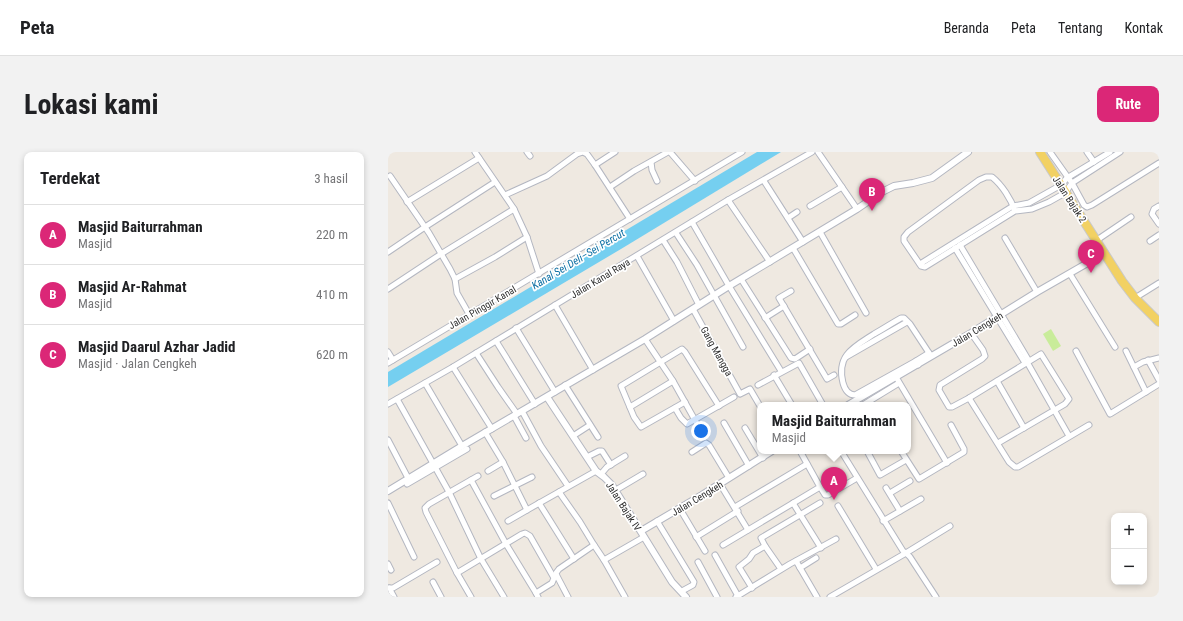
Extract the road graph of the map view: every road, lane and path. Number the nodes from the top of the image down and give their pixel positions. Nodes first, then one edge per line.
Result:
1 (475, 152) edge
2 (615, 152) edge
3 (669, 152) edge
4 (742, 152) edge
5 (812, 152) edge
6 (818, 152) edge
7 (968, 152) edge
8 (1040, 152) edge
9 (1050, 152) edge
10 (1088, 152) edge
11 (1110, 152) edge
12 (1120, 152) edge
13 (736, 154) edge
14 (479, 158) junction
15 (651, 162) junction
16 (1094, 162) junction
17 (1159, 163) edge
18 (595, 165) junction
19 (390, 176) dead end
20 (1067, 178) junction
21 (657, 181) dead end
22 (695, 181) junction
23 (764, 181) junction
24 (495, 182) junction
25 (1072, 183) junction
26 (1061, 185) junction
27 (842, 186) junction
28 (610, 187) junction
29 (1065, 193) junction
30 (505, 195) junction
31 (728, 200) junction
32 (407, 202) junction
33 (1029, 203) junction
34 (810, 206) dead end
35 (1159, 206) edge
36 (514, 208) junction
37 (858, 209) junction
38 (1014, 209) junction
39 (1032, 209) junction
40 (797, 212) dead end
41 (1131, 217) dead end
42 (788, 218) junction
43 (630, 219) junction
44 (692, 222) junction
45 (1159, 224) edge
46 (425, 227) junction
47 (820, 232) junction
48 (676, 233) junction
49 (1159, 235) edge
50 (527, 237) junction
51 (1005, 238) dead end
52 (663, 240) junction
53 (1096, 240) junction
54 (1150, 241) dead end
55 (803, 242) junction
56 (960, 245) junction
57 (793, 248) junction
58 (955, 248) junction
59 (388, 252) edge
60 (1105, 253) junction
61 (441, 254) junction
62 (637, 256) junction
63 (770, 262) junction
64 (920, 264) junction
65 (539, 274) junction
66 (1070, 274) junction
67 (455, 279) junction
68 (741, 279) junction
69 (1159, 283) edge
70 (729, 286) junction
71 (388, 289) edge
72 (791, 291) dead end
73 (1037, 292) junction
74 (713, 296) junction
75 (1135, 298) junction
76 (555, 305) junction
77 (699, 305) junction
78 (784, 306) junction
79 (994, 308) junction
80 (693, 309) junction
81 (866, 313) dead end
82 (469, 314) junction
83 (855, 315) dead end
84 (999, 316) junction
85 (765, 318) junction
86 (674, 320) junction
87 (1159, 322) edge
88 (516, 328) junction
89 (971, 334) junction
90 (645, 339) junction
91 (496, 341) junction
92 (743, 347) dead end
93 (1115, 347) dead end
94 (810, 349) junction
95 (1076, 351) dead end
96 (1126, 351) dead end
97 (388, 352) edge
98 (476, 353) junction
99 (930, 355) junction
100 (1159, 358) edge
101 (1148, 360) junction
102 (660, 361) junction
103 (390, 362) edge
104 (1027, 362) junction
105 (917, 363) junction
106 (453, 367) junction
107 (1134, 367) junction
108 (593, 370) junction
109 (781, 371) junction
110 (774, 375) junction
111 (834, 375) dead end
112 (897, 380) junction
113 (1159, 380) edge
114 (673, 381) junction
115 (997, 381) junction
116 (424, 383) junction
117 (758, 384) dead end
118 (1159, 384) edge
119 (565, 385) junction
120 (555, 392) junction
121 (1146, 392) junction
122 (547, 397) junction
123 (734, 397) dead end
124 (969, 398) junction
125 (397, 399) junction
126 (685, 402) junction
127 (758, 402) edge
128 (790, 402) edge
129 (821, 402) edge
130 (854, 402) edge
131 (873, 402) edge
132 (910, 402) edge
133 (911, 403) edge
134 (388, 404) edge
135 (535, 404) junction
136 (719, 406) junction
137 (630, 407) junction
138 (675, 408) junction
139 (1054, 411) junction
140 (518, 414) junction
141 (695, 419) junction
142 (724, 423) dead end
143 (590, 425) junction
144 (950, 425) dead end
145 (1089, 425) dead end
146 (745, 428) dead end
147 (1024, 428) junction
148 (492, 429) junction
149 (700, 429) dead end
150 (485, 432) junction
151 (573, 436) junction
152 (1069, 436) junction
153 (598, 437) dead end
154 (526, 438) dead end
155 (388, 440) edge
156 (998, 443) junction
157 (465, 447) junction
158 (757, 449) edge
159 (692, 452) dead end
160 (760, 454) edge
161 (768, 454) edge
162 (802, 454) edge
163 (843, 454) edge
164 (868, 454) edge
165 (903, 454) edge
166 (625, 456) dead end
167 (587, 457) junction
168 (762, 458) junction
169 (906, 460) junction
170 (503, 462) junction
171 (947, 463) junction
172 (807, 464) junction
173 (611, 465) junction
174 (434, 466) junction
175 (749, 466) junction
176 (488, 470) dead end
177 (598, 472) junction
178 (643, 474) dead end
179 (478, 476) dead end
180 (532, 477) dead end
181 (728, 478) junction
182 (857, 478) junction
183 (471, 480) junction
184 (408, 481) junction
185 (910, 481) dead end
186 (720, 484) junction
187 (515, 485) junction
188 (568, 486) junction
189 (820, 487) junction
190 (886, 488) dead end
191 (388, 490) edge
192 (616, 490) junction
193 (449, 492) junction
194 (559, 492) junction
195 (890, 493) junction
196 (494, 496) dead end
197 (921, 499) dead end
198 (388, 502) edge
199 (539, 503) junction
200 (793, 503) junction
201 (820, 503) dead end
202 (838, 506) dead end
203 (680, 509) junction
204 (736, 509) junction
205 (527, 510) junction
206 (900, 511) junction
207 (800, 514) junction
208 (508, 521) dead end
209 (657, 521) junction
210 (883, 521) junction
211 (950, 526) dead end
212 (748, 530) junction
213 (643, 534) junction
214 (696, 537) junction
215 (836, 539) dead end
216 (506, 544) junction
217 (594, 545) junction
218 (722, 545) dead end
219 (765, 546) junction
220 (821, 548) junction
221 (705, 551) dead end
222 (906, 553) junction
223 (715, 554) dead end
224 (414, 557) dead end
225 (816, 558) dead end
226 (481, 559) junction
227 (574, 559) junction
228 (604, 560) junction
229 (796, 561) junction
230 (437, 562) dead end
231 (698, 562) dead end
232 (388, 564) edge
233 (800, 568) junction
234 (876, 569) junction
235 (391, 570) dead end
236 (781, 570) junction
237 (457, 573) junction
238 (433, 582) dead end
239 (389, 588) edge
240 (752, 588) junction
241 (684, 594) edge
242 (537, 595) edge
243 (737, 596) edge
244 (394, 597) edge
245 (441, 597) edge
246 (471, 597) edge
247 (504, 597) edge
248 (568, 597) edge
249 (625, 597) edge
250 (717, 597) edge
251 (817, 597) edge
252 (830, 597) edge
253 (936, 597) edge

1 - 14 street
2 - 18 street
3 - 15 street
3 - 22 street
4 - 13 street, Jalan Pinggir Kanal
5 - 23 street, Jalan Kanal Raya
6 - 27 street
7 - 37 street
8 - 26 main road, Jalan Bajak 2
9 - 20 street
10 - 16 street
11 - 16 street
12 - 25 street
13 - 22 street, Jalan Pinggir Kanal
14 - 24 street
14 - 32 street
15 - 21 street
15 - 28 street
16 - 20 street
17 - 25 street
18 - 28 street
18 - 30 street
19 - 32 street
20 - 25 street
20 - 26 street
22 - 43 street, Jalan Pinggir Kanal
23 - 31 street, Jalan Kanal Raya
23 - 42 street
24 - 30 street
24 - 46 street
25 - 29 street
26 - 29 main road, Jalan Bajak 2
26 - 33 street
27 - 34 street
27 - 37 street
28 - 43 street
29 - 39 street
29 - 53 main road, Jalan Bajak 2
30 - 36 street
31 - 44 street, Jalan Kanal Raya
31 - 63 street
32 - 46 street
33 - 38 street
33 - 39 street
35 - 45 street
36 - 50 street
36 - 61 street
37 - 47 street
38 - 39 street
38 - 56 street
38 - 64 street
38 - 64 street
40 - 42 street
41 - 53 street
42 - 55 street
43 - 65 street, Jalan Pinggir Kanal
44 - 48 street, Jalan Kanal Raya
44 - 70 street
46 - 59 street
46 - 61 street
47 - 55 street
47 - 81 street
48 - 52 street, Jalan Kanal Raya
48 - 74 street
49 - 54 street
50 - 65 street
50 - 67 street
51 - 73 street
52 - 62 street, Jalan Kanal Raya
52 - 77 street
53 - 60 main road, Jalan Bajak 2
55 - 57 street
56 - 58 street
56 - 79 street
57 - 63 street
57 - 83 street
58 - 64 street
58 - 79 street
60 - 66 street, Jalan Cengkeh
60 - 75 main road, Jalan Bajak 2
61 - 67 street
61 - 71 street
62 - 76 street, Jalan Kanal Raya
62 - 86 street
63 - 68 street
65 - 82 street, Jalan Pinggir Kanal
66 - 73 street, Jalan Cengkeh
66 - 93 street
67 - 82 street
68 - 70 street
68 - 85 street
69 - 75 street
70 - 74 street
70 - 109 street
72 - 78 street
73 - 84 street, Jalan Cengkeh
74 - 77 street
74 - 92 street
75 - 87 main road, Jalan Bajak 2
76 - 88 street, Jalan Kanal Raya
76 - 108 street
77 - 80 street
78 - 85 street
78 - 94 street
79 - 84 street
80 - 86 street
80 - 127 street, Gang Mangga
82 - 103 street, Jalan Pinggir Kanal
84 - 89 street, Jalan Cengkeh
84 - 104 street
85 - 94 street
86 - 90 street
88 - 91 street, Jalan Kanal Raya
88 - 120 street
89 - 99 street, Jalan Cengkeh
89 - 124 street
90 - 102 street
90 - 108 street
91 - 98 street, Jalan Kanal Raya
91 - 135 street
94 - 111 street
95 - 121 street
96 - 107 street
97 - 103 street
98 - 106 street, Jalan Kanal Raya
98 - 140 street
99 - 105 street, Jalan Cengkeh
99 - 105 street
100 - 101 street
101 - 107 street
101 - 113 street
102 - 114 street
102 - 136 street
102 - 137 street
104 - 115 street
104 - 139 street
104 - 139 street
105 - 112 street, Jalan Cengkeh
106 - 116 street, Jalan Kanal Raya
106 - 148 street
107 - 121 street
108 - 119 street
109 - 110 street
109 - 129 street
110 - 117 street
110 - 128 street
112 - 130 street, Jalan Cengkeh
112 - 131 street
112 - 132 street
114 - 126 street
114 - 137 street
115 - 124 street
115 - 147 street
116 - 125 street, Jalan Kanal Raya
116 - 157 street
118 - 121 street
119 - 120 street
119 - 143 street
120 - 122 street
122 - 135 street
122 - 151 street, Jalan Bajak IV
123 - 136 street
124 - 156 street
125 - 134 street, Jalan Kanal Raya
125 - 174 street
126 - 138 street
126 - 141 street
133 - 171 street
135 - 140 street
136 - 141 street
137 - 138 street
138 - 141 street
139 - 147 street
139 - 152 street
140 - 148 street
140 - 154 street
140 - 188 street
141 - 149 street
142 - 175 street
143 - 151 street
143 - 153 street
144 - 171 street
145 - 152 street
146 - 158 street
147 - 156 street
148 - 150 street
150 - 157 street
150 - 170 street
151 - 167 street, Jalan Bajak IV
152 - 156 street
155 - 184 street
157 - 174 street
159 - 181 street
160 - 168 street
161 - 168 street, Jalan Cengkeh
162 - 172 street
163 - 182 street
164 - 169 street
165 - 169 street
166 - 173 street
167 - 173 street
167 - 177 street, Jalan Bajak IV
168 - 175 street, Jalan Cengkeh
169 - 171 street
170 - 176 street
170 - 187 street
172 - 189 street
172 - 204 street
173 - 177 street
174 - 184 street
174 - 193 street
175 - 181 street, Jalan Cengkeh
177 - 188 street
177 - 192 street, Jalan Bajak IV
178 - 192 street
179 - 183 street
180 - 187 street
181 - 186 street, Jalan Cengkeh
182 - 189 street
182 - 210 street
183 - 193 street
183 - 216 street
184 - 191 street
185 - 195 street
186 - 203 street, Jalan Cengkeh
186 - 204 street
187 - 196 street
187 - 205 street
188 - 194 street
189 - 200 street
190 - 195 street
192 - 213 street, Jalan Bajak IV
193 - 226 street
193 - 237 street
194 - 199 street
194 - 217 street
195 - 206 street
197 - 206 street
198 - 224 street
199 - 205 street
199 - 227 street
200 - 207 street
200 - 212 street
201 - 207 street
202 - 234 street
203 - 209 street, Jalan Cengkeh
203 - 214 street
204 - 212 street
204 - 214 street
205 - 208 street
206 - 210 street
207 - 219 street
207 - 220 street
209 - 213 street, Jalan Cengkeh
209 - 241 street
210 - 222 street
211 - 222 street
212 - 218 street
213 - 228 street
213 - 241 street, Jalan Bajak IV
214 - 221 street
215 - 220 street
216 - 226 street
216 - 242 street
216 - 242 street
217 - 227 street
217 - 228 street
219 - 236 street
219 - 240 street
220 - 229 street
222 - 234 street
222 - 253 street
223 - 243 street
225 - 233 street
226 - 237 street
226 - 247 street
227 - 248 street
228 - 249 street
229 - 233 street
229 - 236 street
230 - 239 street
231 - 250 street
232 - 235 street
233 - 251 street
234 - 252 street
236 - 240 street
237 - 246 street
238 - 245 street
239 - 244 street
240 - 243 street

